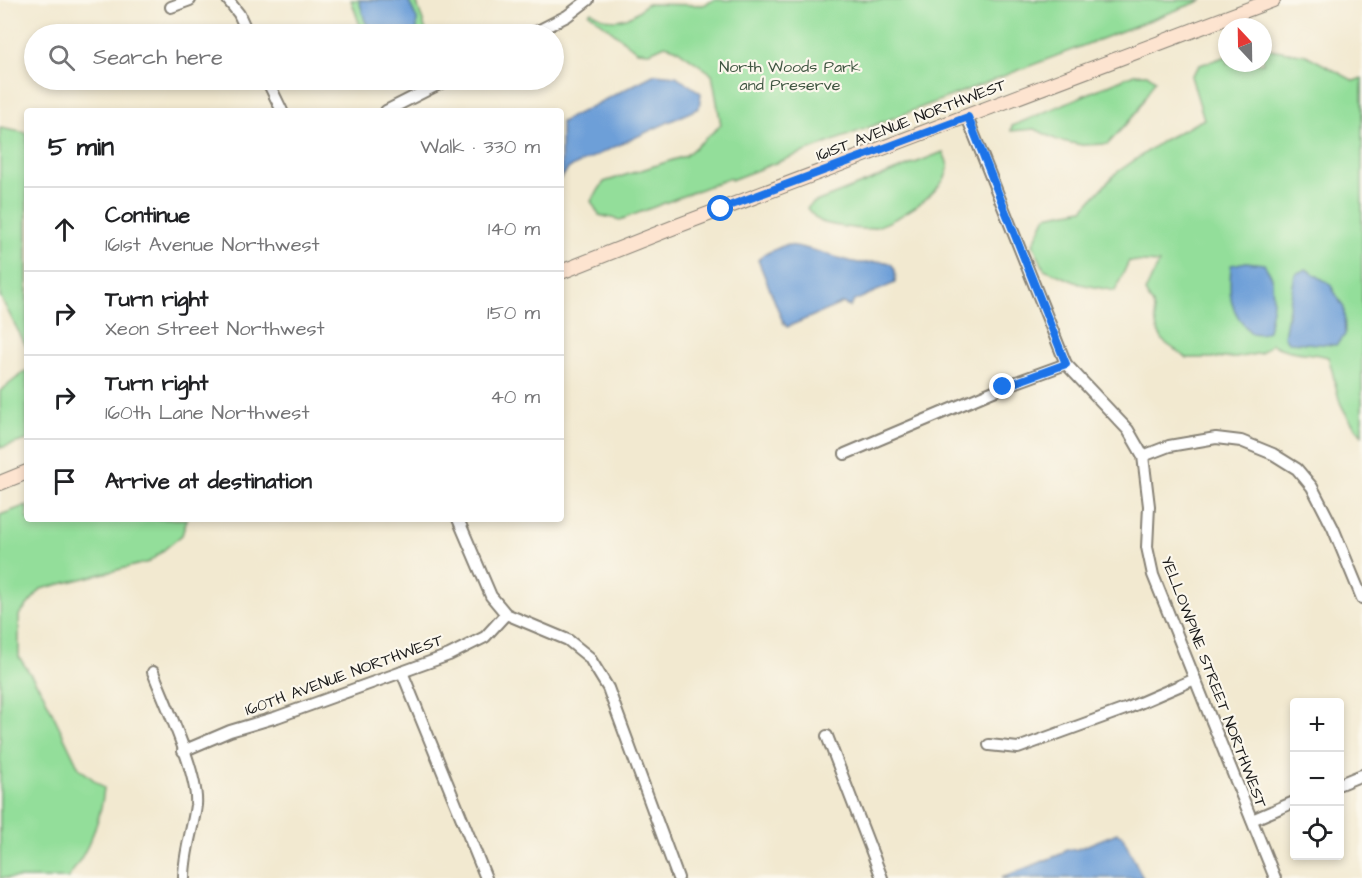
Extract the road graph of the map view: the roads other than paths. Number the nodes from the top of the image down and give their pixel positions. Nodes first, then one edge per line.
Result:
1 (190, 0) edge
2 (228, 0) edge
3 (588, 0) edge
4 (1274, 0) edge
5 (171, 7) dead end
6 (244, 24) edge
7 (551, 24) edge
8 (272, 90) edge
9 (427, 90) edge
10 (281, 108) edge
11 (392, 108) edge
12 (968, 117) junction
13 (564, 271) edge
14 (1066, 364) junction
15 (845, 454) dead end
16 (1143, 456) junction
17 (24, 473) edge
18 (0, 483) edge
19 (459, 522) edge
20 (1362, 598) edge
21 (506, 614) junction
22 (153, 672) dead end
23 (402, 672) junction
24 (1195, 680) junction
25 (827, 736) dead end
26 (989, 745) dead end
27 (183, 751) junction
28 (1362, 775) edge
29 (1344, 782) edge
30 (1290, 804) edge
31 (1252, 820) junction
32 (184, 878) edge
33 (486, 878) edge
34 (678, 878) edge
35 (882, 878) edge
36 (1275, 878) edge

1 - 5 street
2 - 6 street
3 - 7 street
4 - 12 main road, 161ST AVENUE NORTHWEST
8 - 10 street
9 - 11 street
12 - 13 main road, 161ST AVENUE NORTHWEST
12 - 14 street
14 - 15 street
14 - 16 street
16 - 20 street
16 - 24 street, YELLOWPINE STREET NORTHWEST
17 - 18 main road
19 - 21 street
21 - 23 street, 160TH AVENUE NORTHWEST
21 - 34 street
22 - 27 street
23 - 27 street, 160TH AVENUE NORTHWEST
23 - 33 street
24 - 26 street
24 - 31 street, YELLOWPINE STREET NORTHWEST
25 - 35 street
27 - 32 street
28 - 29 street
30 - 31 street
31 - 36 street, YELLOWPINE STREET NORTHWEST

